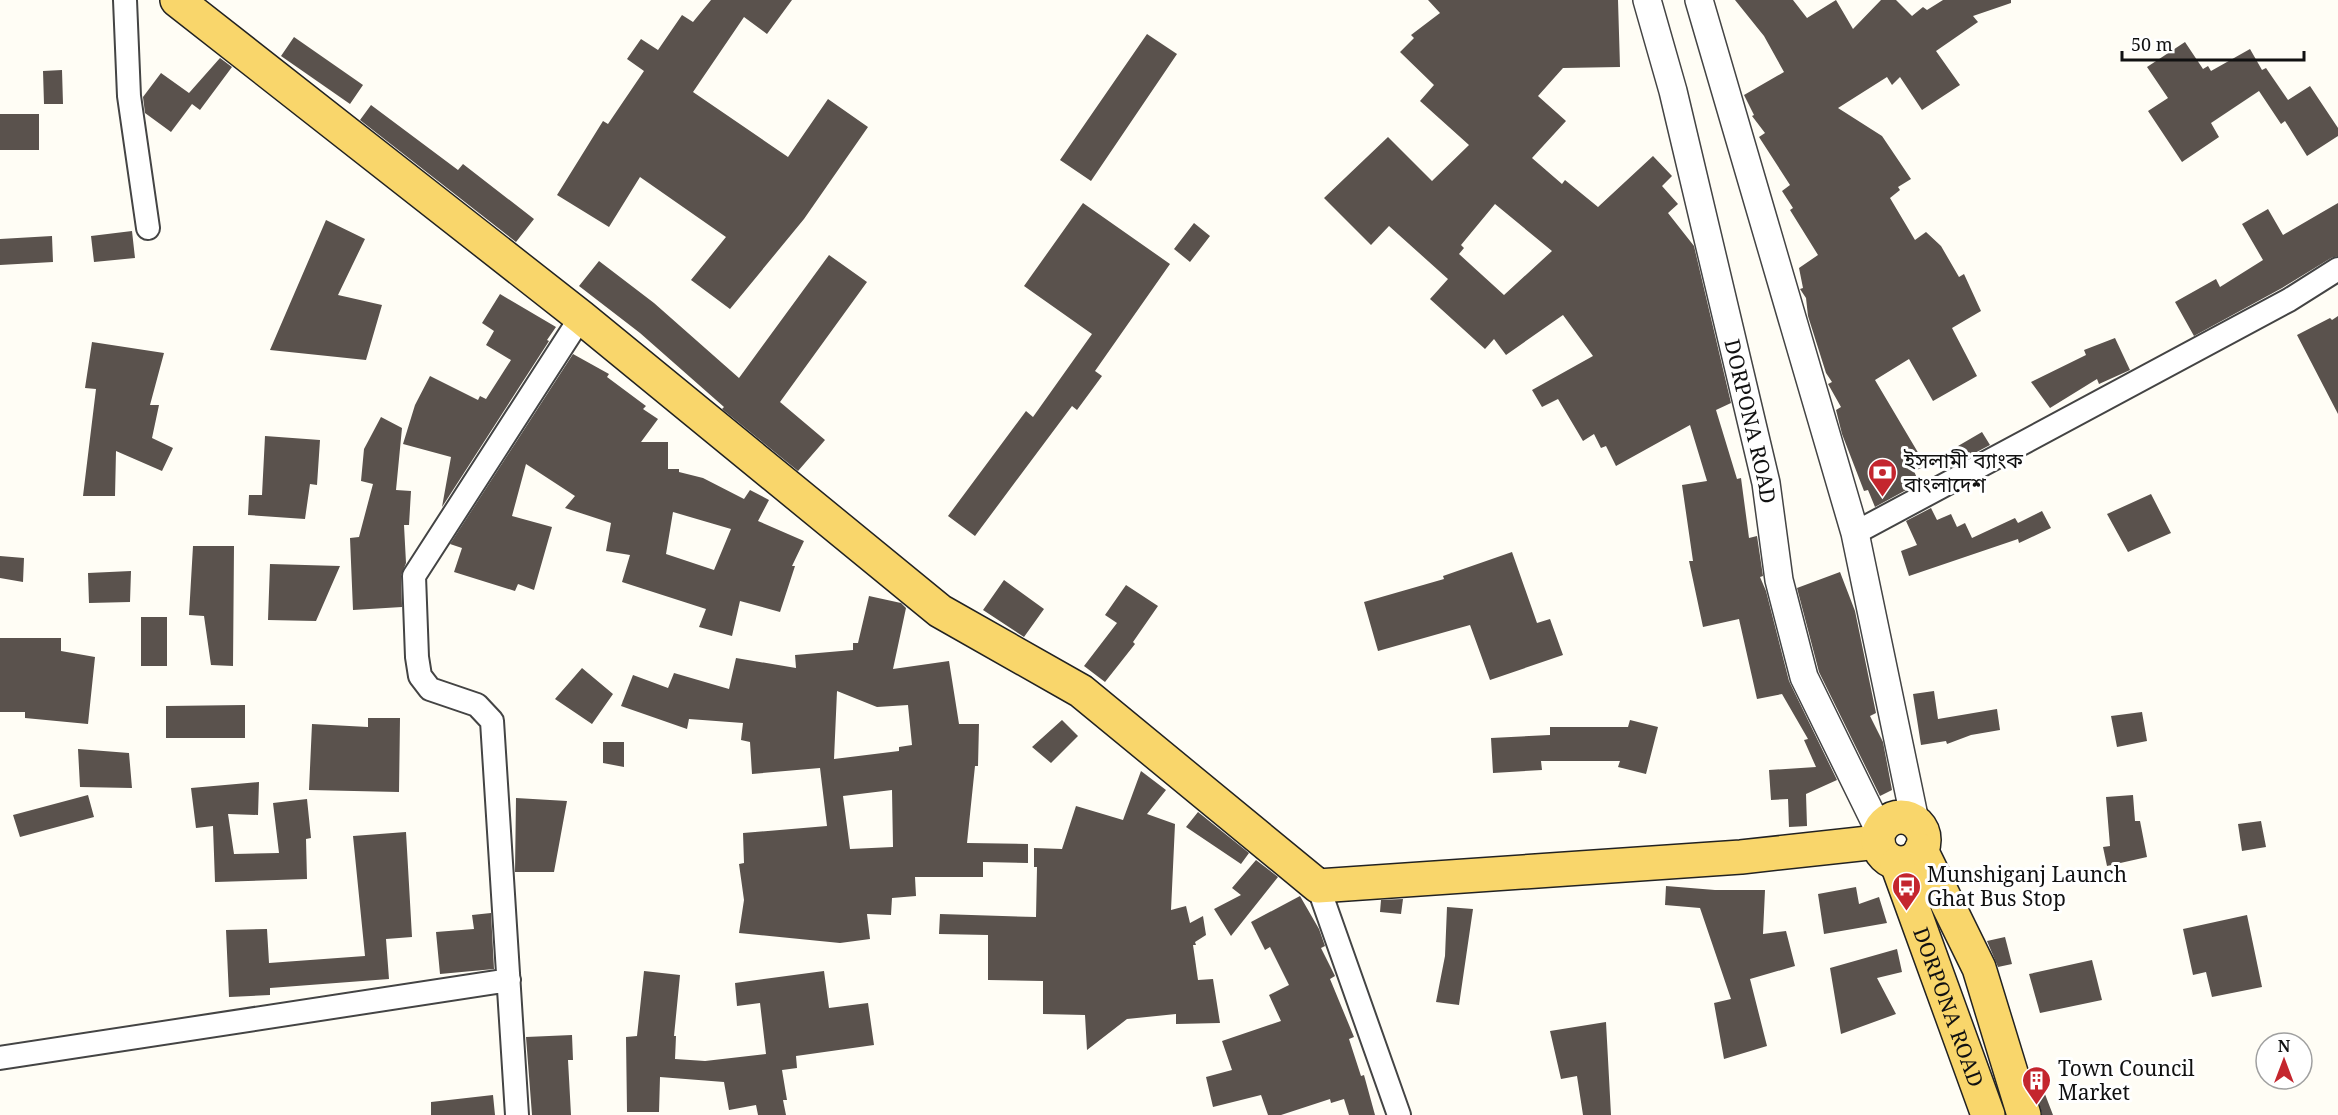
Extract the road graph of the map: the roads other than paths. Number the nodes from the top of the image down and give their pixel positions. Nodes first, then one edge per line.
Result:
1 (125, 0) edge
2 (177, 0) edge
3 (1647, 0) edge
4 (1699, 0) edge
5 (148, 228) dead end
6 (2338, 269) edge
7 (581, 317) junction
8 (1856, 533) junction
9 (1898, 842) junction
10 (1318, 886) junction
11 (509, 980) junction
12 (0, 1058) edge
13 (517, 1115) edge
14 (1399, 1115) edge
15 (1988, 1115) edge
16 (2024, 1115) edge

1 - 5 street
2 - 7 main road
3 - 9 street, DORPONA ROAD
4 - 8 street, DORPONA ROAD
6 - 8 street
7 - 10 main road
7 - 11 street
8 - 9 street, DORPONA ROAD
9 - 10 main road
9 - 15 main road, DORPONA ROAD
9 - 16 main road, DORPONA ROAD
10 - 14 street
11 - 12 street
11 - 13 street

